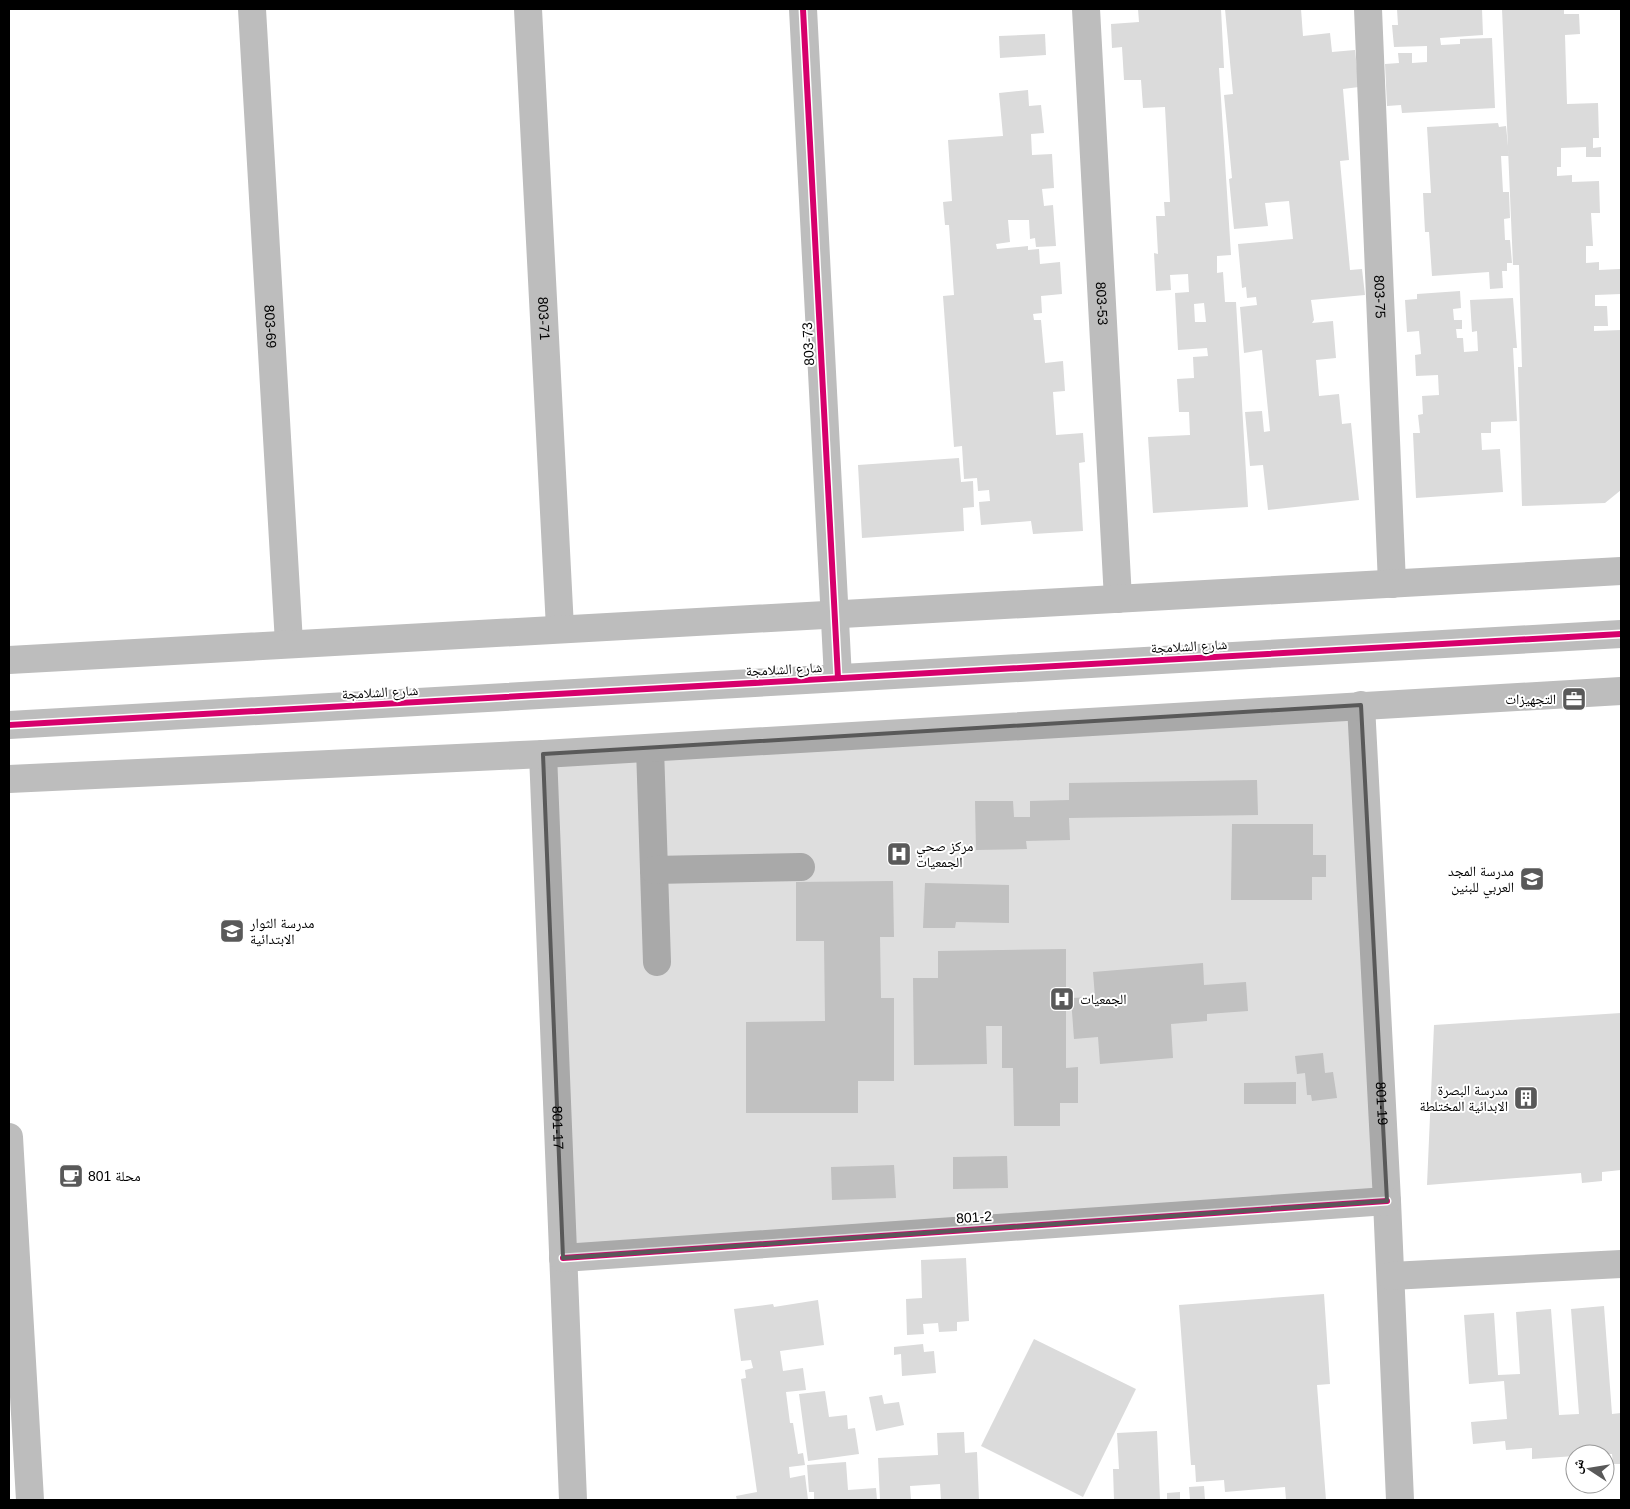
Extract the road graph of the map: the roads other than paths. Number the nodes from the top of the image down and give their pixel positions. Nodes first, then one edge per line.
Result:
1 (252, 9) edge
2 (528, 9) edge
3 (803, 9) edge
4 (1086, 9) edge
5 (1368, 9) edge
6 (1621, 571) edge
7 (1392, 584) junction
8 (1118, 599) junction
9 (834, 614) junction
10 (560, 628) junction
11 (1621, 634) edge
12 (290, 643) junction
13 (9, 660) edge
14 (838, 678) junction
15 (1621, 691) edge
16 (1361, 705) junction
17 (9, 725) edge
18 (650, 748) junction
19 (543, 754) junction
20 (9, 779) edge
21 (801, 867) dead end
22 (654, 870) junction
23 (657, 962) dead end
24 (9, 1137) edge
25 (1387, 1201) junction
26 (563, 1258) junction
27 (13, 1262) edge
28 (1621, 1264) edge
29 (1391, 1276) junction
30 (30, 1500) edge
31 (573, 1500) edge
32 (1400, 1500) edge

1 - 12 street, 803-69
2 - 10 street, 803-71
3 - 9 street, 803-73
4 - 8 street, 803-53
5 - 7 street, 803-75
6 - 7 street
7 - 8 street
8 - 9 street
9 - 10 street
9 - 14 street, 803-73
10 - 12 street
11 - 14 street, شارع الشلامجة
12 - 13 street
14 - 17 street, شارع الشلامجة
15 - 16 street
16 - 18 street
16 - 25 street, 801-19
18 - 19 street
18 - 22 street
19 - 20 street
19 - 26 street, 801-17
21 - 22 street
22 - 23 street
24 - 27 street
25 - 26 street, 801-2
25 - 29 street, 801-19
26 - 31 street, 801-17
27 - 30 street
28 - 29 street
29 - 32 street, 801-19

